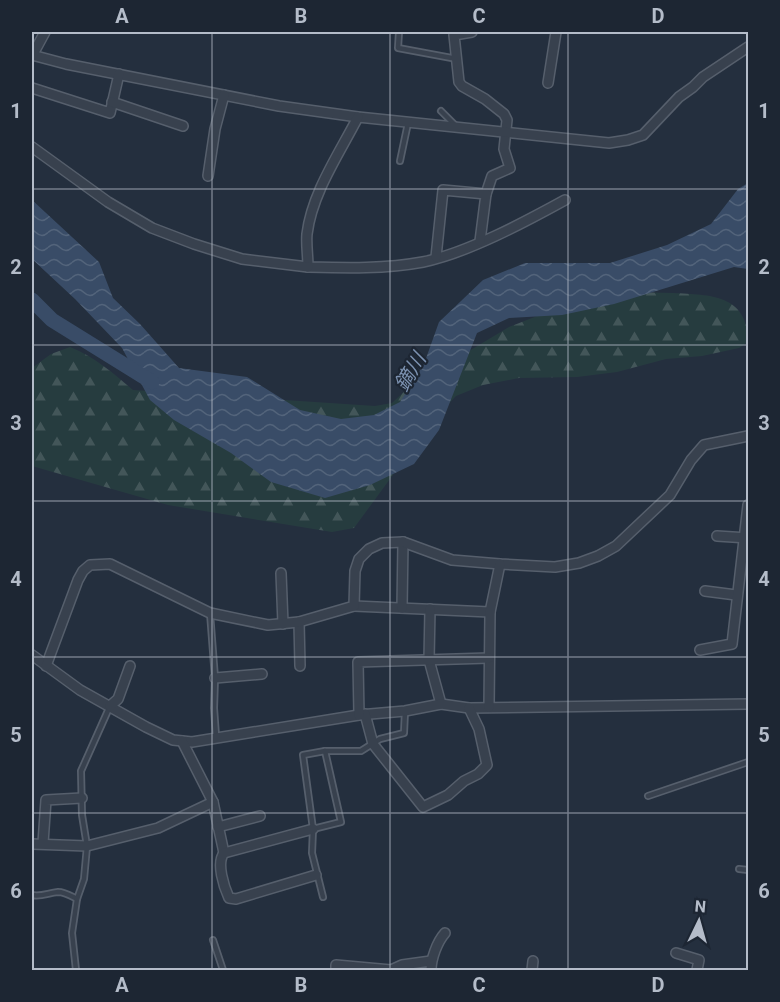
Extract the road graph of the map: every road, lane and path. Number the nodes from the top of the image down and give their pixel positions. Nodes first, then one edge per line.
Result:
1 (45, 32) edge
2 (399, 32) edge
3 (472, 32) edge
4 (556, 32) edge
5 (748, 47) edge
6 (32, 55) edge
7 (457, 59) junction
8 (119, 74) junction
9 (548, 83) dead end
10 (32, 88) edge
11 (224, 95) junction
12 (112, 102) junction
13 (441, 111) dead end
14 (358, 117) junction
15 (408, 123) junction
16 (183, 126) dead end
17 (459, 128) junction
18 (506, 132) junction
19 (32, 147) edge
20 (399, 161) dead end
21 (208, 176) dead end
22 (486, 194) junction
23 (566, 200) dead end
24 (480, 241) junction
25 (436, 257) junction
26 (308, 267) junction
27 (748, 436) edge
28 (748, 505) edge
29 (717, 536) dead end
30 (746, 538) edge
31 (403, 542) junction
32 (500, 564) junction
33 (282, 573) dead end
34 (705, 591) dead end
35 (736, 594) junction
36 (354, 606) junction
37 (402, 608) junction
38 (430, 609) junction
39 (210, 612) junction
40 (490, 612) junction
41 (299, 622) junction
42 (283, 624) junction
43 (700, 650) dead end
44 (32, 655) edge
45 (489, 658) junction
46 (429, 660) junction
47 (46, 666) junction
48 (130, 666) dead end
49 (300, 666) dead end
50 (262, 674) dead end
51 (215, 678) junction
52 (441, 704) junction
53 (748, 704) edge
54 (110, 706) junction
55 (489, 706) junction
56 (469, 708) junction
57 (405, 711) junction
58 (362, 715) junction
59 (216, 736) junction
60 (182, 741) junction
61 (373, 744) junction
62 (325, 751) junction
63 (748, 762) edge
64 (648, 796) dead end
65 (82, 798) junction
66 (213, 802) junction
67 (260, 816) dead end
68 (218, 827) junction
69 (313, 829) junction
70 (43, 843) junction
71 (32, 844) edge
72 (87, 846) junction
73 (224, 853) junction
74 (739, 869) dead end
75 (748, 870) edge
76 (316, 875) junction
77 (32, 895) edge
78 (323, 897) dead end
79 (78, 899) junction
80 (445, 933) dead end
81 (213, 940) dead end
82 (676, 953) dead end
83 (431, 966) edge
84 (76, 970) edge
85 (223, 970) edge
86 (336, 970) edge
87 (697, 970) edge

1 - 6 street
2 - 7 lane
3 - 7 street
4 - 9 street
5 - 18 street
6 - 8 street
7 - 18 street
8 - 11 street
8 - 12 street
10 - 12 street
11 - 14 street
11 - 21 street
12 - 16 street
13 - 17 lane
14 - 15 street
14 - 26 street
15 - 17 street
15 - 20 lane
17 - 18 street
18 - 22 street
19 - 26 street
22 - 24 street
22 - 25 street
23 - 24 street
24 - 25 street
25 - 26 street
27 - 32 street
28 - 30 street
29 - 30 street
30 - 35 street
31 - 32 street
31 - 36 street
31 - 37 street
32 - 40 street
33 - 42 street
34 - 35 street
35 - 43 street
36 - 37 street
36 - 41 street
37 - 38 street
38 - 40 street
38 - 46 street
39 - 42 street
39 - 47 street
39 - 51 lane
40 - 45 street
41 - 42 street
41 - 49 street
44 - 47 street
45 - 46 street
45 - 55 street
46 - 52 street
46 - 58 street
47 - 54 street
48 - 54 street
50 - 51 street
51 - 59 lane
52 - 56 street
52 - 57 street
53 - 55 street
54 - 60 street
54 - 65 lane
55 - 56 street
56 - 61 street
57 - 58 street
57 - 61 lane
58 - 59 street
58 - 61 street
59 - 60 street
60 - 66 street
61 - 62 lane
62 - 69 lane
62 - 69 lane
63 - 64 lane
65 - 70 street
65 - 72 lane
66 - 68 street
66 - 72 street
67 - 68 street
68 - 73 street
69 - 73 street
69 - 76 lane
70 - 71 street
70 - 72 street
72 - 79 lane
73 - 76 street
74 - 75 lane
76 - 78 lane
77 - 79 lane
79 - 84 lane
80 - 83 street
81 - 85 lane
82 - 87 street
83 - 86 street

